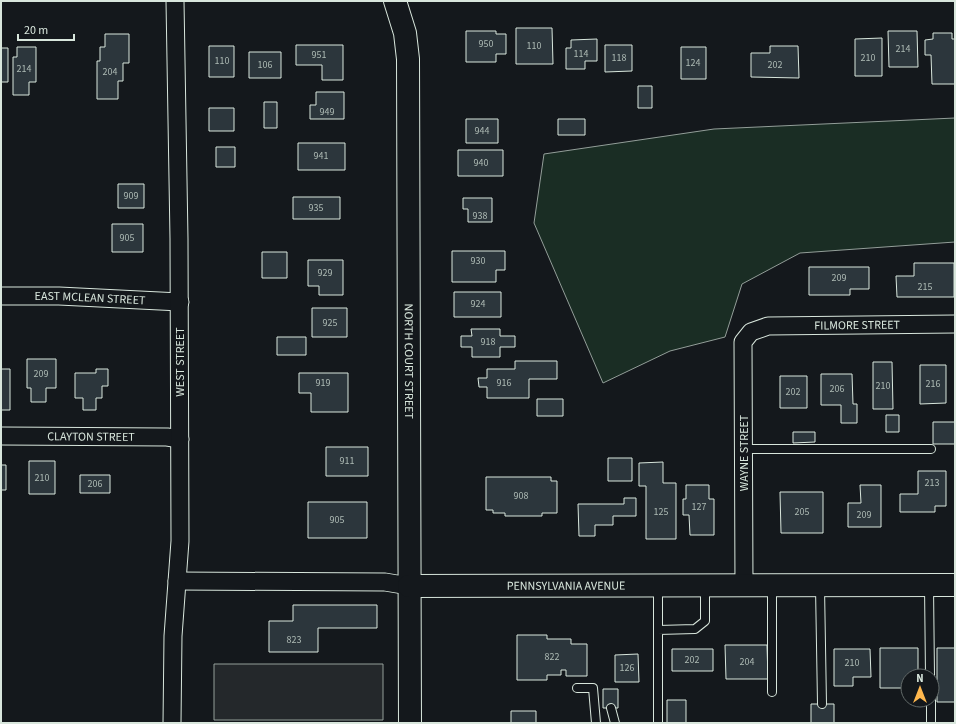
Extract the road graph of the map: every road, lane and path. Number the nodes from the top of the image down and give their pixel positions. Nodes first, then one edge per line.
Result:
1 (175, 1) edge
2 (395, 1) edge
3 (1, 296) edge
4 (180, 302) junction
5 (955, 324) edge
6 (760, 329) joint
7 (1, 436) edge
8 (180, 439) junction
9 (744, 448) junction
10 (931, 448) dead end
11 (177, 581) junction
12 (929, 585) junction
13 (955, 585) edge
14 (409, 586) junction
15 (658, 586) junction
16 (705, 586) junction
17 (744, 586) junction
18 (772, 586) junction
19 (820, 586) junction
20 (658, 630) junction
21 (930, 668) edge
22 (577, 688) dead end
23 (772, 692) dead end
24 (822, 704) dead end
25 (611, 708) dead end
26 (931, 708) edge
27 (172, 723) edge
28 (410, 723) edge
29 (596, 723) edge
30 (615, 723) edge
31 (658, 723) edge
32 (931, 723) edge

1 - 4 street, WEST STREET
2 - 14 main road, NORTH COURT STREET
3 - 4 street, EAST MCLEAN STREET
4 - 8 street, WEST STREET
5 - 6 street, FILMORE STREET
6 - 9 street, WAYNE STREET
7 - 8 street, CLAYTON STREET
8 - 11 street, WEST STREET
9 - 10 lane
9 - 17 street, WAYNE STREET
11 - 14 street, PENNSYLVANIA AVENUE
11 - 27 street, WEST STREET
12 - 13 main road, PENNSYLVANIA AVENUE
12 - 19 main road, PENNSYLVANIA AVENUE
12 - 21 lane
14 - 15 main road, PENNSYLVANIA AVENUE
14 - 28 main road, NORTH COURT STREET
15 - 16 main road, PENNSYLVANIA AVENUE
15 - 20 lane
16 - 17 main road, PENNSYLVANIA AVENUE
16 - 20 lane
17 - 18 main road, PENNSYLVANIA AVENUE
18 - 19 main road, PENNSYLVANIA AVENUE
18 - 23 lane
19 - 24 lane
20 - 31 lane
22 - 29 lane
25 - 30 lane
26 - 32 lane

